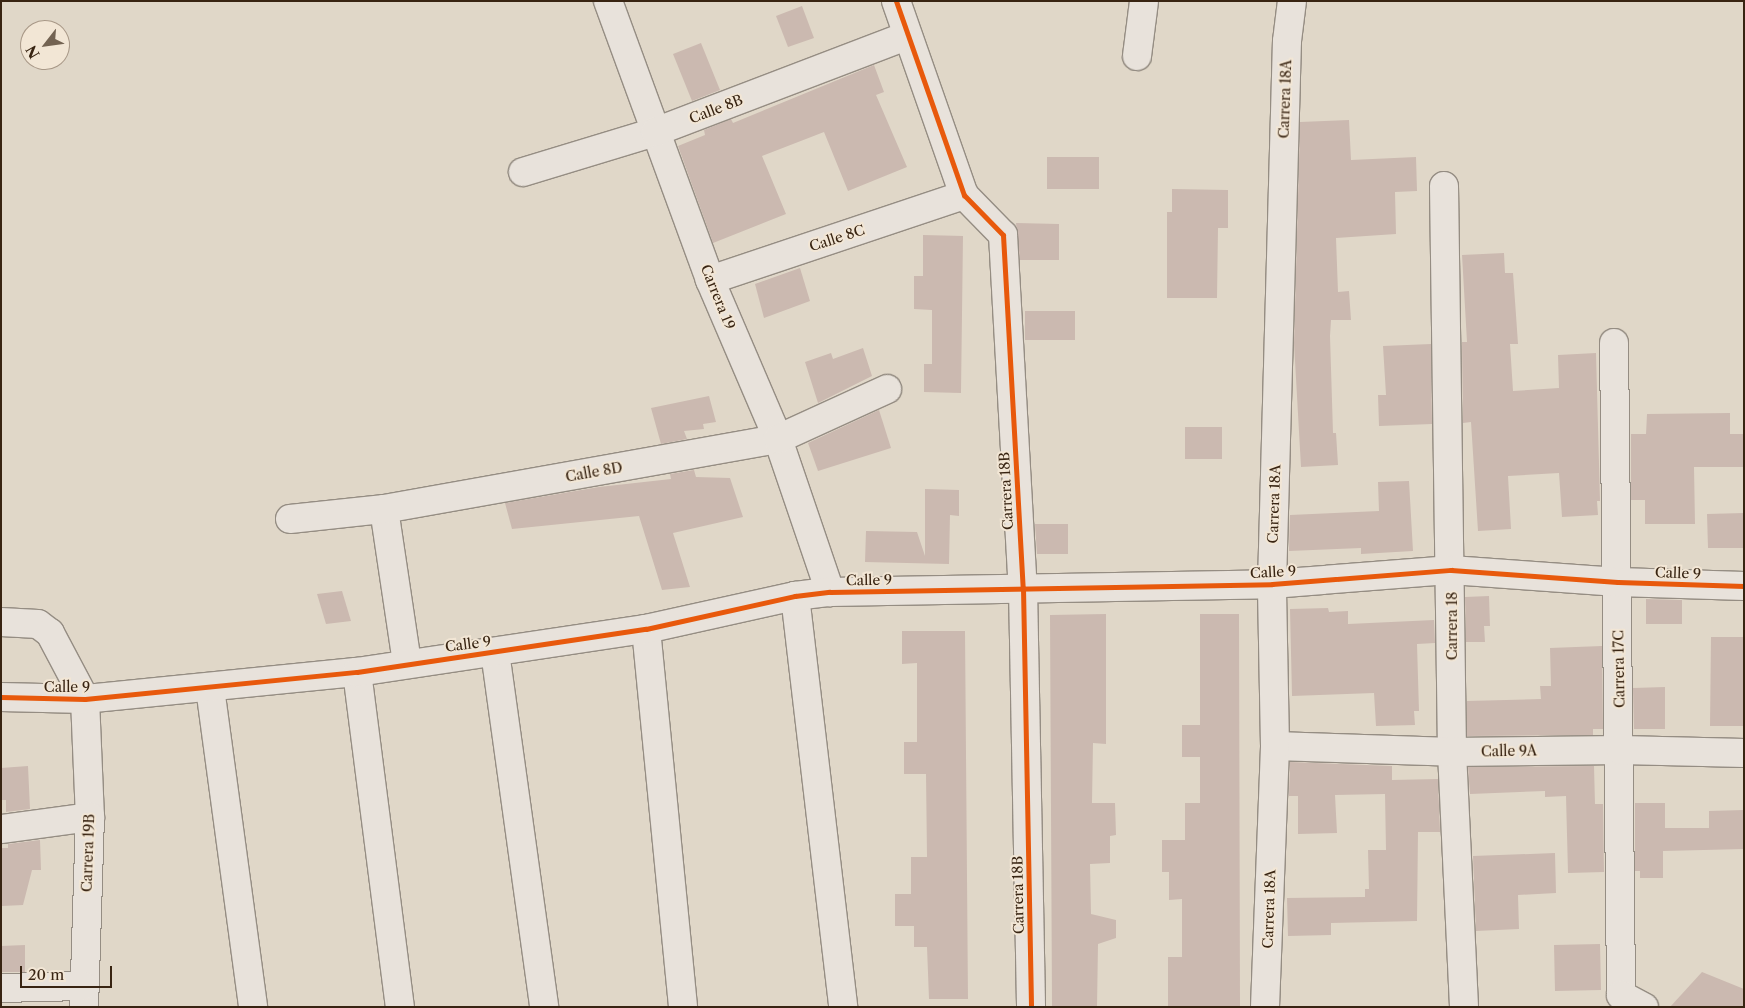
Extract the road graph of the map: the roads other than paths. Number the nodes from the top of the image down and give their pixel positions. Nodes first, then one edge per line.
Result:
1 (608, 1) edge
2 (896, 1) edge
3 (1144, 1) edge
4 (1292, 1) edge
5 (906, 36) junction
6 (1137, 56) dead end
7 (655, 132) junction
8 (523, 172) dead end
9 (1444, 186) dead end
10 (964, 195) junction
11 (710, 280) junction
12 (1614, 343) dead end
13 (887, 389) dead end
14 (778, 439) junction
15 (384, 509) junction
16 (290, 520) dead end
17 (1452, 570) junction
18 (1618, 582) junction
19 (1272, 584) junction
20 (1744, 586) edge
21 (1022, 588) junction
22 (830, 592) junction
23 (795, 596) junction
24 (1, 622) edge
25 (646, 630) junction
26 (496, 652) junction
27 (407, 663) junction
28 (357, 672) junction
29 (210, 688) junction
30 (1, 697) edge
31 (85, 699) junction
32 (1275, 746) junction
33 (1621, 750) junction
34 (1452, 752) junction
35 (1744, 753) edge
36 (90, 817) junction
37 (1, 830) edge
38 (1, 988) edge
39 (83, 996) edge
40 (1632, 1001) edge
41 (253, 1007) edge
42 (400, 1007) edge
43 (544, 1007) edge
44 (684, 1007) edge
45 (843, 1007) edge
46 (1031, 1007) edge
47 (1265, 1007) edge
48 (1464, 1007) edge

1 - 7 street, Carrera 19
2 - 5 street, Carrera 18B
3 - 6 street
4 - 19 street, Carrera 18A
5 - 7 street, Calle 8B
5 - 10 street, Carrera 18B
7 - 8 street, Calle 8B
7 - 11 street, Carrera 19
9 - 17 street, Carrera 18
10 - 11 street, Calle 8C
10 - 21 street, Carrera 18B
11 - 14 street, Carrera 19
12 - 18 street, Carrera 17C
13 - 14 street, Calle 8D
14 - 15 street, Calle 8D
14 - 22 street, Carrera 19
15 - 16 street, Calle 8D
15 - 27 street
17 - 18 street, Calle 9
17 - 19 street, Calle 9
17 - 34 street, Carrera 18
18 - 20 street, Calle 9
18 - 33 street, Carrera 17C
19 - 21 street, Calle 9
19 - 32 street, Carrera 18A
21 - 22 street, Calle 9
21 - 46 street, Carrera 18B
22 - 23 street, Calle 9
23 - 25 street, Calle 9
23 - 45 street
24 - 31 street
25 - 26 street, Calle 9
25 - 44 street
26 - 27 street, Calle 9
26 - 43 street
27 - 28 street, Calle 9
28 - 29 street, Calle 9
28 - 42 street
29 - 31 street, Calle 9
29 - 41 street
30 - 31 street, Calle 9
31 - 36 street, Carrera 19B
32 - 34 street, Calle 9A
32 - 47 street, Carrera 18A
33 - 34 street, Calle 9A
33 - 35 street, Calle 9A
33 - 40 street, Carrera 17C
34 - 48 street, Carrera 18
36 - 37 street
36 - 39 street, Carrera 19B
38 - 39 street

